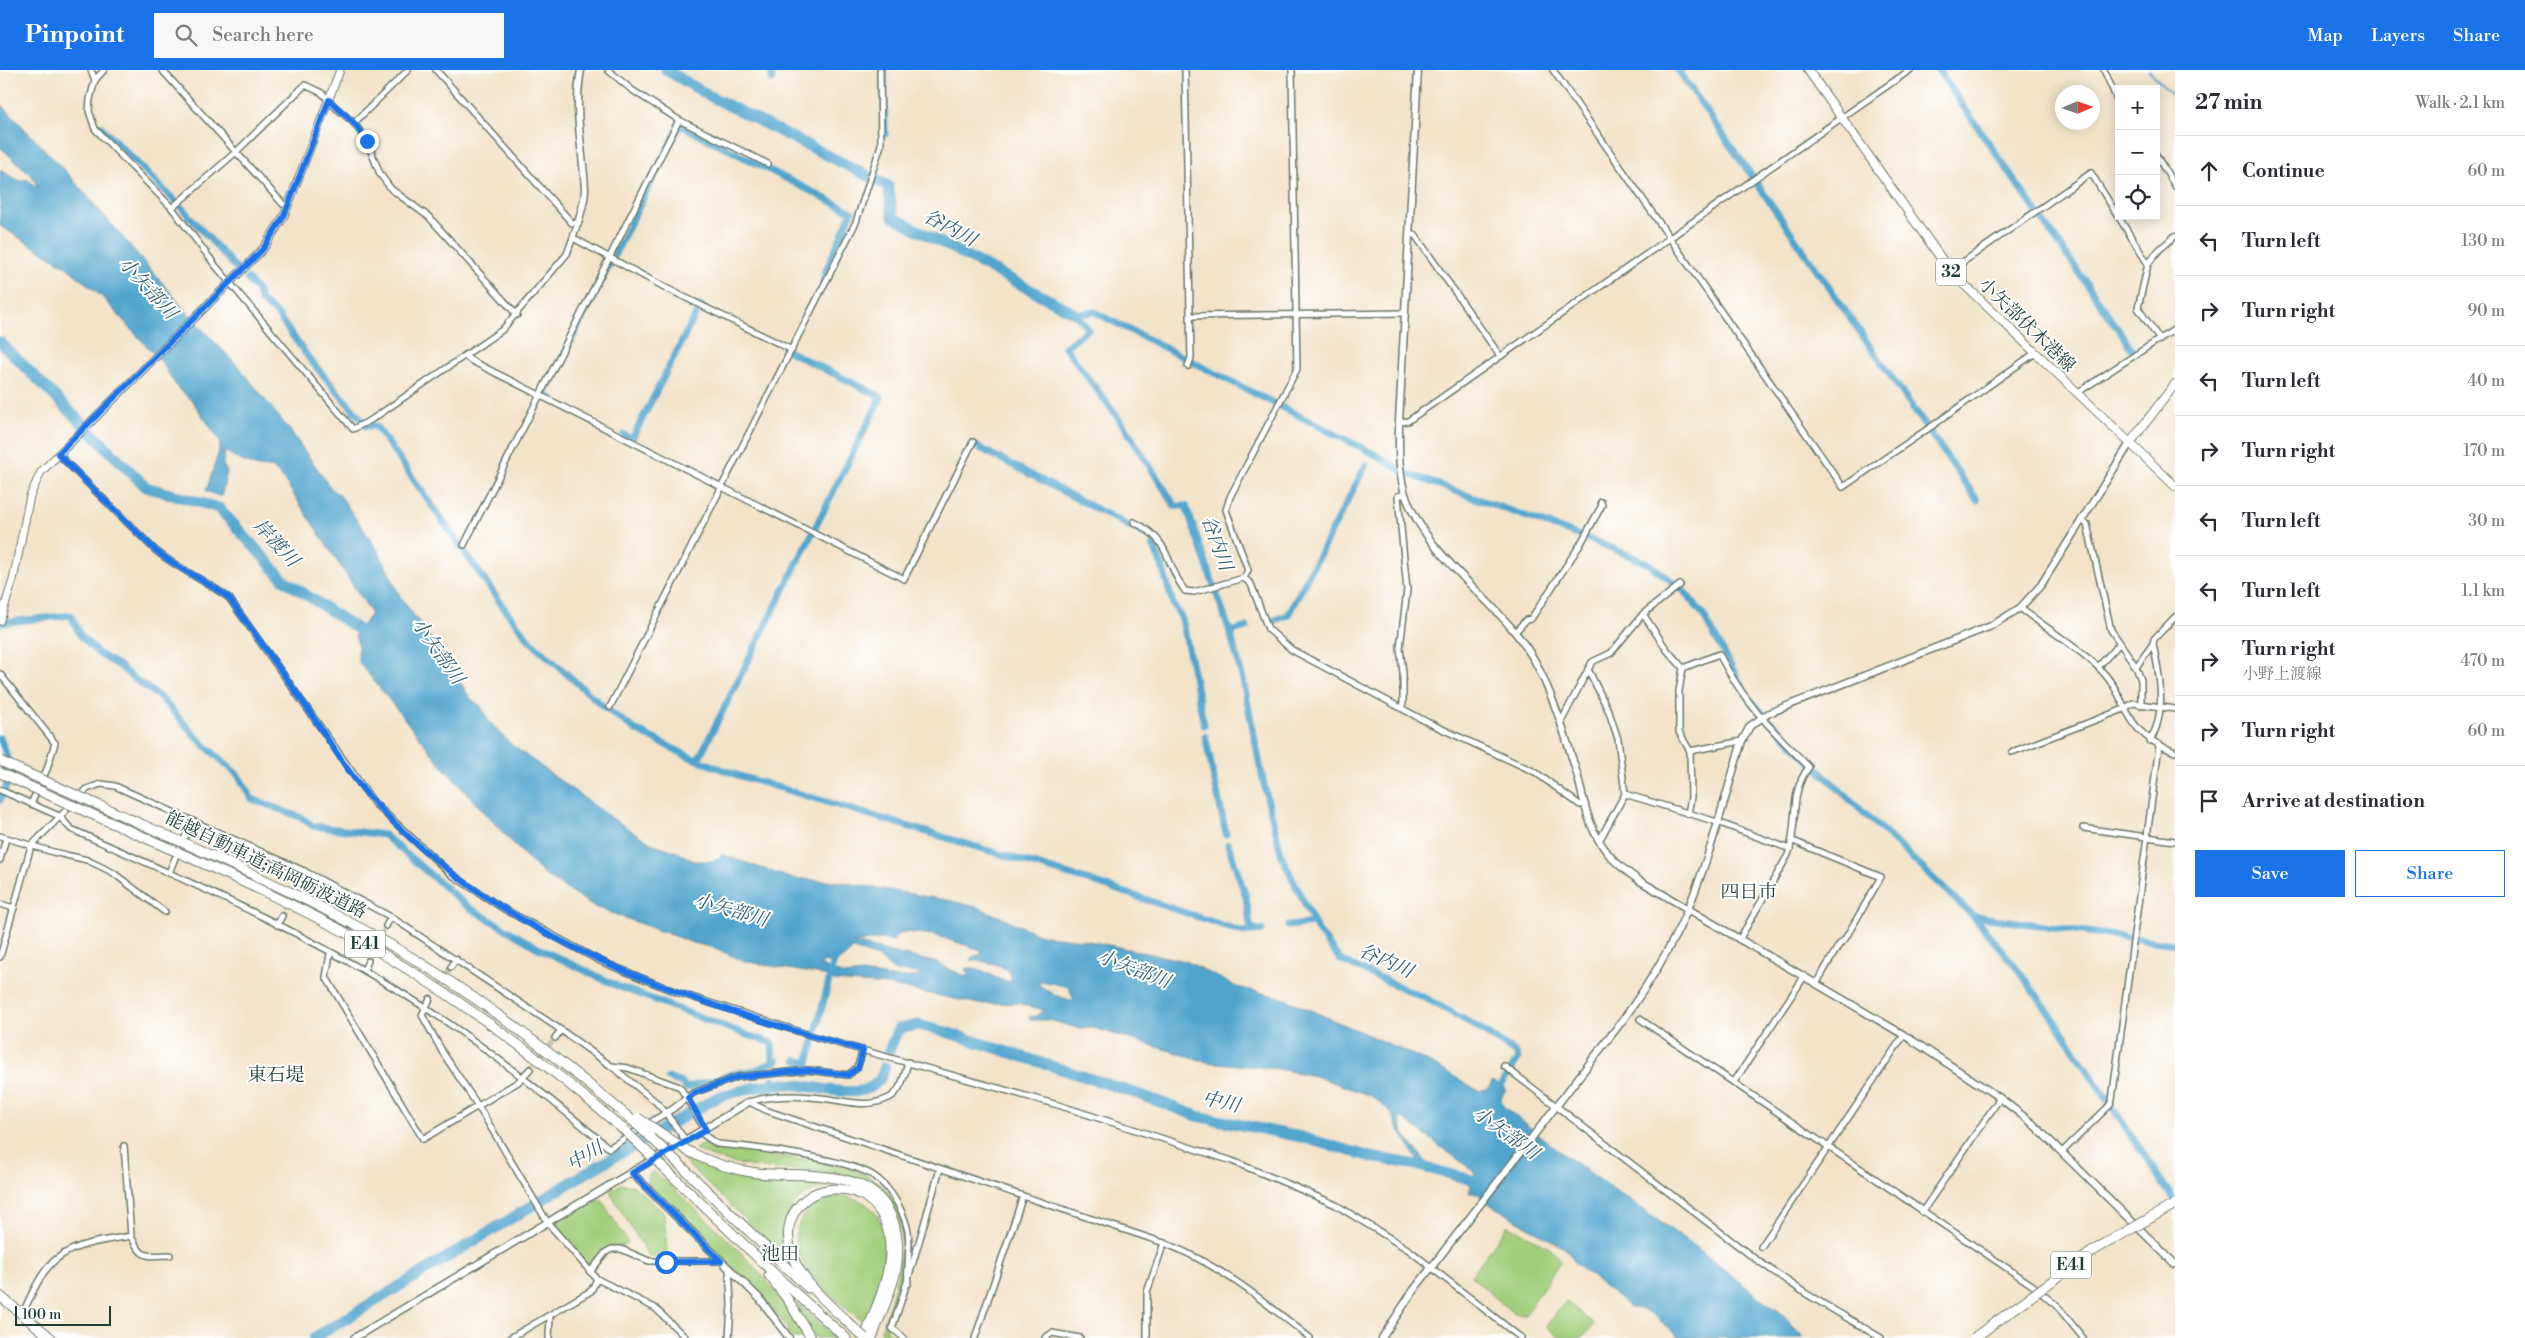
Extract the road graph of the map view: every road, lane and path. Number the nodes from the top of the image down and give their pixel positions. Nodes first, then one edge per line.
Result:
1 (91, 70) edge
2 (104, 70) edge
3 (162, 70) edge
4 (340, 70) edge
5 (408, 70) edge
6 (436, 70) edge
7 (581, 70) edge
8 (608, 70) edge
9 (880, 70) edge
10 (1185, 70) edge
11 (1292, 70) edge
12 (1418, 70) edge
13 (1553, 70) edge
14 (1808, 70) edge
15 (1910, 70) edge
16 (2104, 70) edge
17 (95, 80) junction
18 (2115, 95) edge
19 (329, 100) junction
20 (1842, 118) junction
21 (679, 120) junction
22 (354, 123) junction
23 (236, 152) junction
24 (2160, 162) edge
25 (768, 164) dead end
26 (2175, 186) edge
27 (176, 204) junction
28 (282, 204) dead end
29 (578, 223) junction
30 (1410, 235) junction
31 (2175, 236) edge
32 (574, 239) junction
33 (1670, 239) junction
34 (610, 257) junction
35 (2148, 264) junction
36 (1950, 271) junction
37 (231, 282) junction
38 (1405, 313) junction
39 (517, 315) junction
40 (1297, 315) junction
41 (1190, 316) junction
42 (2175, 329) edge
43 (2160, 340) junction
44 (792, 350) junction
45 (2035, 353) junction
46 (465, 355) junction
47 (1500, 356) junction
48 (1188, 366) dead end
49 (2175, 384) edge
50 (2077, 393) junction
51 (540, 396) junction
52 (1399, 422) junction
53 (973, 442) dead end
54 (2130, 443) junction
55 (58, 454) junction
56 (2175, 486) edge
57 (722, 488) junction
58 (1405, 494) junction
59 (1601, 502) dead end
60 (2081, 520) junction
61 (1134, 522) dead end
62 (464, 545) dead end
63 (1244, 578) junction
64 (1680, 585) dead end
65 (2020, 608) junction
66 (2, 610) edge
67 (1643, 614) junction
68 (2175, 617) edge
69 (0, 620) edge
70 (1515, 632) junction
71 (2120, 643) junction
72 (2154, 644) junction
73 (2098, 667) junction
74 (2136, 667) junction
75 (1684, 668) junction
76 (1588, 669) junction
77 (0, 674) edge
78 (2141, 705) junction
79 (610, 707) dead end
80 (2158, 707) junction
81 (1401, 708) junction
82 (2124, 709) junction
83 (2175, 709) edge
84 (1764, 716) junction
85 (1561, 722) junction
86 (1742, 741) junction
87 (2150, 741) junction
88 (2159, 746) junction
89 (1690, 752) junction
90 (2012, 752) dead end
91 (2175, 752) edge
92 (0, 761) edge
93 (0, 773) edge
94 (0, 790) edge
95 (1625, 794) junction
96 (31, 804) junction
97 (1585, 804) junction
98 (1688, 814) junction
99 (59, 816) junction
100 (192, 822) junction
101 (1717, 822) junction
102 (2083, 828) dead end
103 (3, 837) edge
104 (185, 837) dead end
105 (2147, 837) junction
106 (1599, 841) junction
107 (1793, 841) junction
108 (2175, 841) edge
109 (31, 846) junction
110 (1790, 849) junction
111 (176, 858) dead end
112 (0, 860) edge
113 (304, 871) junction
114 (169, 873) junction
115 (296, 887) tunnel mouth
116 (0, 904) edge
117 (14, 908) junction
118 (1688, 910) junction
119 (165, 912) dead end
120 (282, 916) tunnel mouth
121 (391, 917) junction
122 (277, 925) junction
123 (386, 926) tunnel mouth
124 (1739, 940) junction
125 (330, 954) junction
126 (0, 956) edge
127 (456, 959) junction
128 (368, 961) tunnel mouth
129 (451, 967) tunnel mouth
130 (364, 970) junction
131 (1804, 977) junction
132 (1816, 984) junction
133 (430, 999) tunnel mouth
134 (424, 1007) junction
135 (1640, 1019) dead end
136 (561, 1030) junction
137 (1904, 1035) junction
138 (555, 1038) tunnel mouth
139 (863, 1050) junction
140 (908, 1062) junction
141 (611, 1066) junction
142 (1504, 1066) dead end
143 (530, 1069) tunnel mouth
144 (524, 1077) junction
145 (1734, 1082) junction
146 (2000, 1098) junction
147 (689, 1101) junction
148 (748, 1102) junction
149 (478, 1106) junction
150 (1555, 1108) junction
151 (668, 1114) junction
152 (636, 1120) junction
153 (703, 1131) junction
154 (686, 1141) junction
155 (124, 1146) dead end
156 (1829, 1147) junction
157 (2062, 1152) junction
158 (664, 1168) junction
159 (940, 1169) junction
160 (632, 1173) junction
161 (1023, 1196) junction
162 (2175, 1204) edge
163 (1922, 1212) junction
164 (548, 1223) junction
165 (131, 1236) junction
166 (1164, 1242) junction
167 (1761, 1247) dead end
168 (170, 1255) dead end
169 (721, 1261) junction
170 (2175, 1264) edge
171 (1435, 1265) junction
172 (728, 1268) junction
173 (590, 1272) junction
174 (597, 1279) junction
175 (908, 1284) junction
176 (0, 1296) edge
177 (22, 1314) junction
178 (550, 1316) junction
179 (863, 1336) edge
180 (50, 1338) edge
181 (354, 1338) edge
182 (510, 1338) edge
183 (548, 1338) edge
184 (686, 1338) edge
185 (729, 1338) edge
186 (789, 1338) edge
187 (811, 1338) edge
188 (846, 1338) edge
189 (872, 1338) edge
190 (904, 1338) edge
191 (975, 1338) edge
192 (1045, 1338) edge
193 (1080, 1338) edge
194 (1147, 1338) edge
195 (1310, 1338) edge
196 (1382, 1338) edge
197 (1521, 1338) edge
198 (1880, 1338) edge
199 (1974, 1338) edge
200 (2083, 1338) edge

1 - 17 street
2 - 17 street
3 - 23 street
4 - 19 main road
5 - 22 street
6 - 29 street
7 - 29 street
8 - 21 street
9 - 44 street
10 - 41 street
11 - 40 street
12 - 30 street
13 - 33 street
14 - 20 main road, 小矢部伏木港線 / 32
15 - 20 street
16 - 18 street
17 - 27 street
19 - 22 street
19 - 23 street
19 - 37 main road
20 - 33 street
20 - 36 main road, 小矢部伏木港線 / 32
21 - 25 street
21 - 34 street
22 - 39 street
23 - 27 street
23 - 28 street
24 - 26 street
27 - 37 street
29 - 32 street
30 - 38 street
30 - 47 street
31 - 35 street
32 - 34 street
32 - 39 street
33 - 45 street
33 - 47 street
34 - 44 street
34 - 51 street
35 - 36 street
35 - 43 street
36 - 45 main road, 小矢部伏木港線 / 32
37 - 46 street
37 - 55 main road
38 - 40 street
38 - 52 street
39 - 46 street
40 - 41 street
40 - 63 street
41 - 48 street
42 - 43 street
43 - 50 street
44 - 57 street
45 - 50 main road, 小矢部伏木港線 / 32
46 - 51 street
47 - 52 street
49 - 54 main road
50 - 54 main road, 小矢部伏木港線 / 32
51 - 57 street
51 - 62 street
52 - 58 street
53 - 57 street
54 - 56 main road, 小矢部伏木港線
54 - 60 street
55 - 66 main road
55 - 139 street
57 - 79 street
58 - 70 street
58 - 81 street
59 - 70 street
60 - 65 street
60 - 71 street
61 - 63 street
63 - 81 street
64 - 67 street
65 - 73 street
65 - 84 street
66 - 69 main road
67 - 75 street
67 - 76 street
68 - 72 street
70 - 85 street
71 - 73 street
71 - 74 street
72 - 74 street
72 - 80 street
73 - 82 street
74 - 78 street
75 - 84 street
75 - 89 street
76 - 85 street
76 - 95 street
77 - 96 street
78 - 80 street
78 - 82 street
80 - 83 street
80 - 87 street
81 - 97 street
82 - 87 street
82 - 90 street
84 - 86 street
84 - 107 street
85 - 97 street
86 - 89 street
86 - 101 street
87 - 88 street
88 - 91 street
88 - 105 street
89 - 98 street
92 - 152 highway, 能越自動車道;高岡砺波道路 / E41, bridge
93 - 158 highway, 能越自動車道;高岡砺波道路 / E41, bridge
94 - 96 street
95 - 98 street
95 - 106 street
96 - 99 street
97 - 106 street
98 - 101 street
99 - 100 street
99 - 109 street
99 - 114 street
100 - 104 street
100 - 113 street
101 - 110 street
101 - 118 street
102 - 105 street
103 - 109 street
103 - 112 street
105 - 108 street
105 - 157 street
106 - 118 street
107 - 110 street
107 - 132 street
109 - 117 street
109 - 119 street
110 - 124 street
111 - 114 street
113 - 115 street
113 - 121 street
114 - 122 street
116 - 117 street
117 - 126 street
118 - 124 street
118 - 150 street
120 - 122 street
121 - 123 street
121 - 127 street
122 - 125 street
124 - 131 street
125 - 130 street
125 - 149 street
127 - 129 street
127 - 136 street
128 - 130 street
130 - 134 street
131 - 132 street
131 - 145 street
132 - 137 street
133 - 134 street
134 - 144 street
134 - 149 street
135 - 145 street
136 - 138 street
136 - 141 street
137 - 146 street
137 - 156 street
139 - 140 street
139 - 147 street
140 - 148 street
140 - 171 street
141 - 147 street
141 - 151 street
142 - 150 street
143 - 144 street
144 - 149 street
144 - 151 street
145 - 156 street
146 - 157 street
146 - 163 street
147 - 151 street
147 - 153 street
148 - 153 street
148 - 159 street
149 - 164 street
150 - 171 street
150 - 198 street
151 - 154 street
152 - 179 highway, bridge
152 - 189 highway, bridge
153 - 154 street
153 - 175 street
154 - 160 street
155 - 165 street
156 - 163 street
156 - 167 street
157 - 170 street
158 - 187 highway
158 - 188 highway, 能越自動車道;高岡砺波道路 / E41
159 - 161 street
159 - 175 street
160 - 164 street
160 - 169 street
161 - 166 street
161 - 191 street
162 - 199 highway, E41, bridge
163 - 200 street
164 - 173 street
164 - 181 street
165 - 168 street
165 - 177 street
166 - 194 street
166 - 195 street
169 - 172 street
169 - 173 street
171 - 196 street
171 - 197 street
172 - 185 street
172 - 186 street
173 - 174 street
174 - 178 street
174 - 184 street
175 - 190 street
176 - 177 highway
177 - 180 highway
178 - 182 street
178 - 183 street
179 - 179 highway
192 - 193 street

